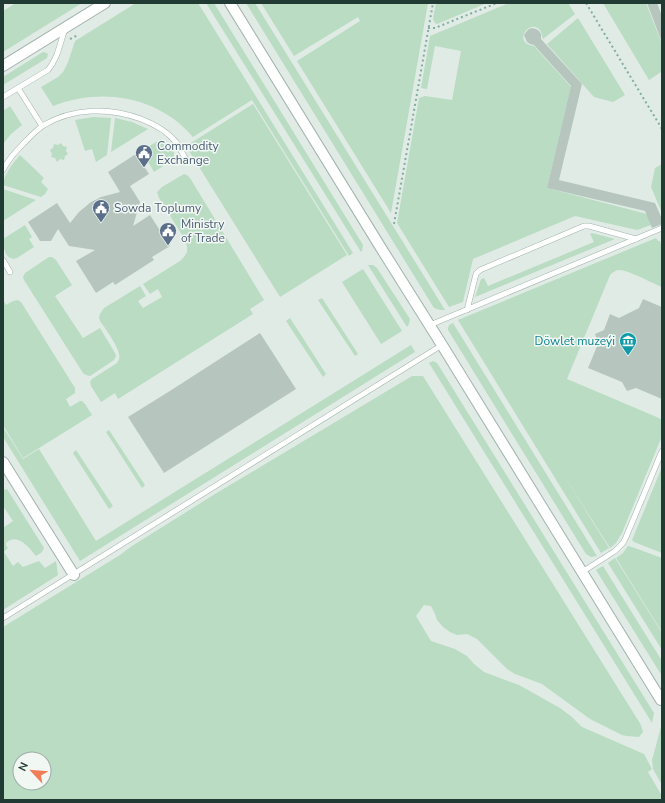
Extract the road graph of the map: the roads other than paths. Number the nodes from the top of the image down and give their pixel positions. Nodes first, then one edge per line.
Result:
1 (105, 3) edge
2 (230, 3) edge
3 (65, 28) junction
4 (3, 66) edge
5 (18, 88) junction
6 (3, 97) edge
7 (42, 126) junction
8 (186, 161) dead end
9 (3, 170) edge
10 (662, 228) edge
11 (636, 239) junction
12 (3, 260) edge
13 (10, 272) dead end
14 (467, 310) junction
15 (430, 325) junction
16 (442, 345) junction
17 (662, 451) edge
18 (3, 462) edge
19 (582, 572) junction
20 (74, 574) junction
21 (3, 618) edge
22 (662, 700) edge

1 - 3 street
2 - 15 street
3 - 4 street
3 - 5 lane
5 - 6 lane
5 - 7 lane
7 - 8 lane
7 - 9 lane
10 - 11 lane
11 - 14 lane
11 - 14 lane
12 - 13 lane
14 - 15 lane
15 - 16 street
16 - 19 street
16 - 20 lane
17 - 19 lane
18 - 20 street
19 - 22 street
20 - 21 lane

